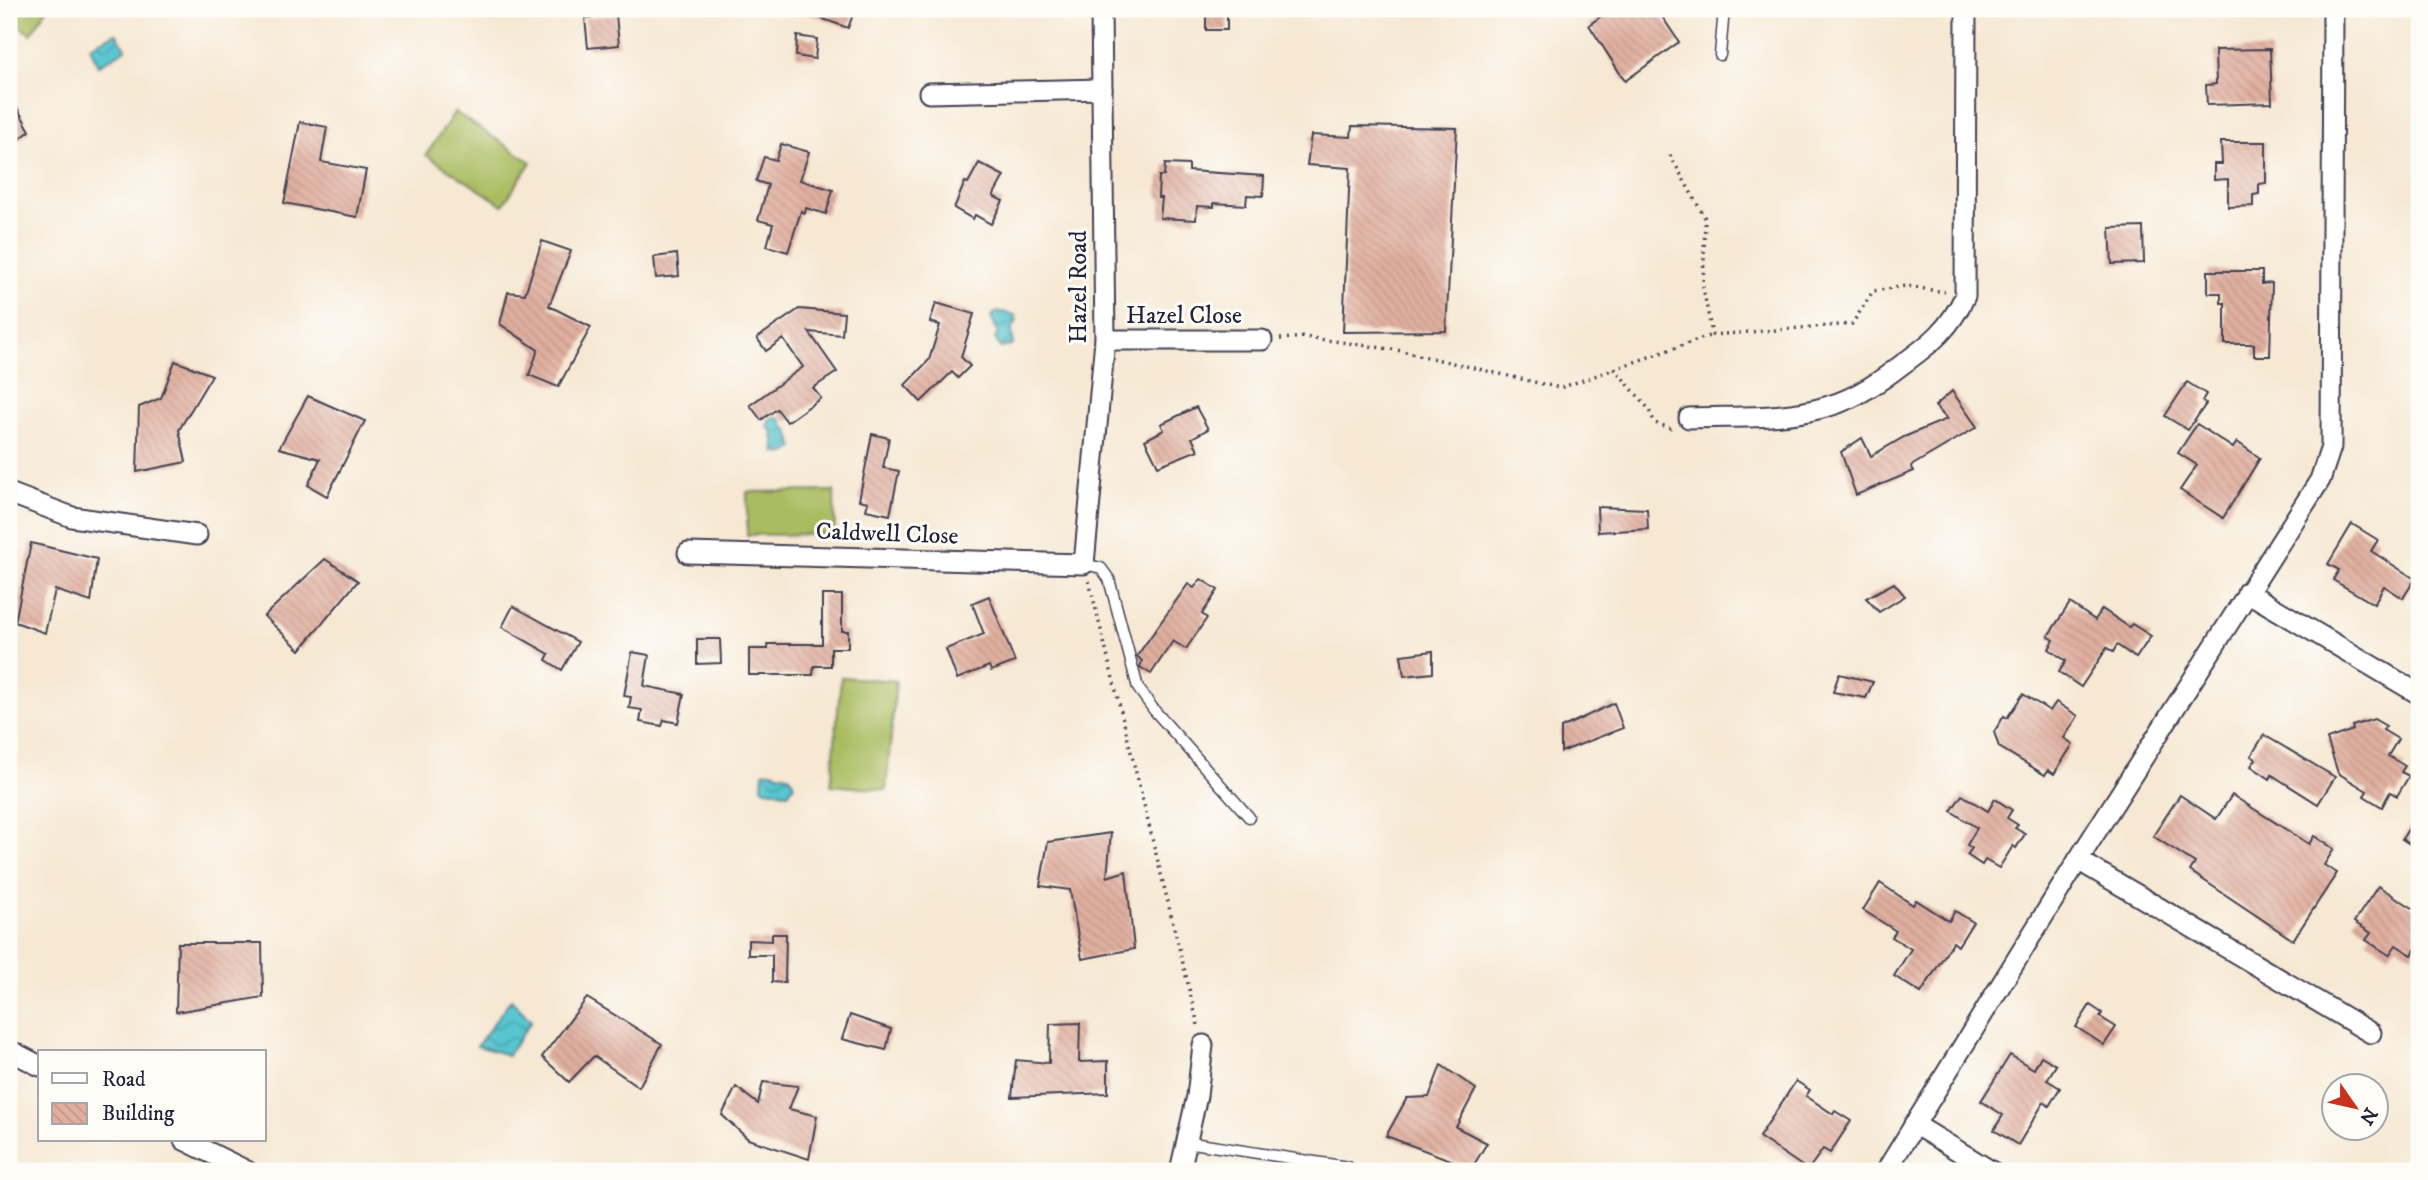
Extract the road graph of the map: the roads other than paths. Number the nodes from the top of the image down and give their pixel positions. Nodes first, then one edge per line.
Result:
1 (1101, 9) edge
2 (1724, 9) edge
3 (1966, 9) edge
4 (2333, 9) edge
5 (1720, 55) dead end
6 (1102, 89) junction
7 (929, 93) dead end
8 (1105, 340) junction
9 (1262, 340) road end
10 (1689, 418) road end
11 (9, 493) edge
12 (197, 536) dead end
13 (688, 553) dead end
14 (1084, 564) junction
15 (2247, 592) junction
16 (2419, 694) edge
17 (1249, 817) dead end
18 (2078, 860) junction
19 (2371, 1033) dead end
20 (1203, 1045) road end
21 (9, 1050) edge
22 (38, 1065) edge
23 (1914, 1124) junction
24 (188, 1142) edge
25 (1186, 1142) junction
26 (1348, 1167) dead end
27 (247, 1171) edge
28 (1180, 1171) edge
29 (1886, 1171) edge
30 (1991, 1171) edge

1 - 6 street, Hazel Road
2 - 5 lane
3 - 10 street
4 - 15 street
6 - 7 street
6 - 8 street, Hazel Road
8 - 9 street, Hazel Close
8 - 14 street, Hazel Road
11 - 12 street
13 - 14 street, Caldwell Close
14 - 17 lane
15 - 16 street
15 - 18 street
18 - 19 street
18 - 23 street
20 - 25 street
21 - 22 street
23 - 29 street
23 - 30 street
24 - 27 street
25 - 26 lane
25 - 28 street

